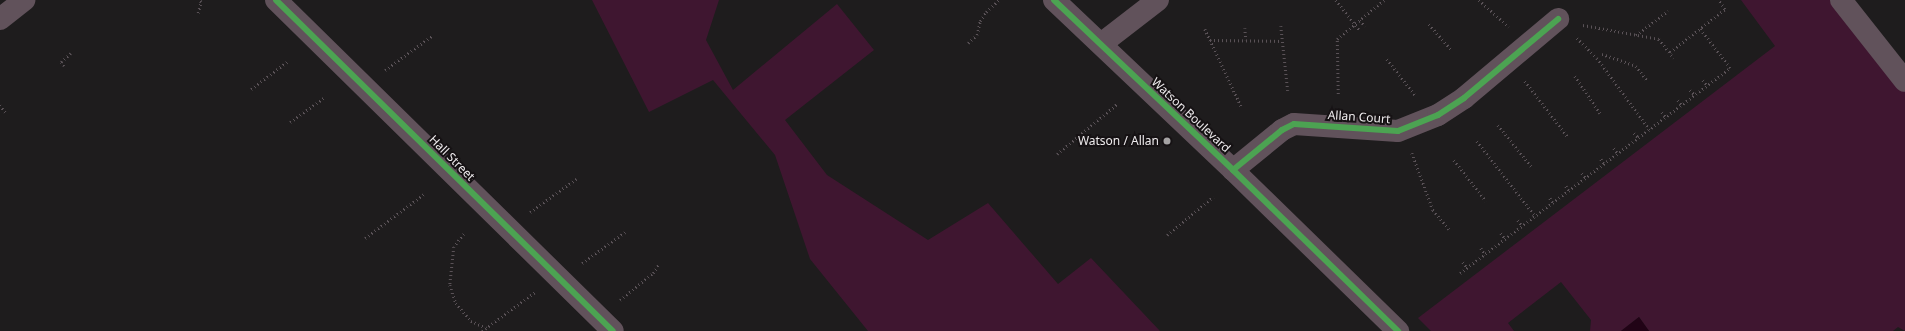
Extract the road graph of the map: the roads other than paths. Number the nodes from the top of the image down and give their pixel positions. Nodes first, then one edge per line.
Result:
1 (24, 0) edge
2 (276, 0) edge
3 (1054, 0) edge
4 (1158, 0) edge
5 (1841, 0) edge
6 (0, 19) edge
7 (1558, 19) dead end
8 (1101, 44) junction
9 (1905, 81) edge
10 (1234, 170) junction
11 (613, 331) edge
12 (1398, 331) edge

1 - 6 street
2 - 11 street, Hall Street
3 - 8 street, Watson Boulevard
4 - 8 street
5 - 9 street
7 - 10 street, Allan Court
8 - 10 street, Watson Boulevard
10 - 12 street, Watson Boulevard

